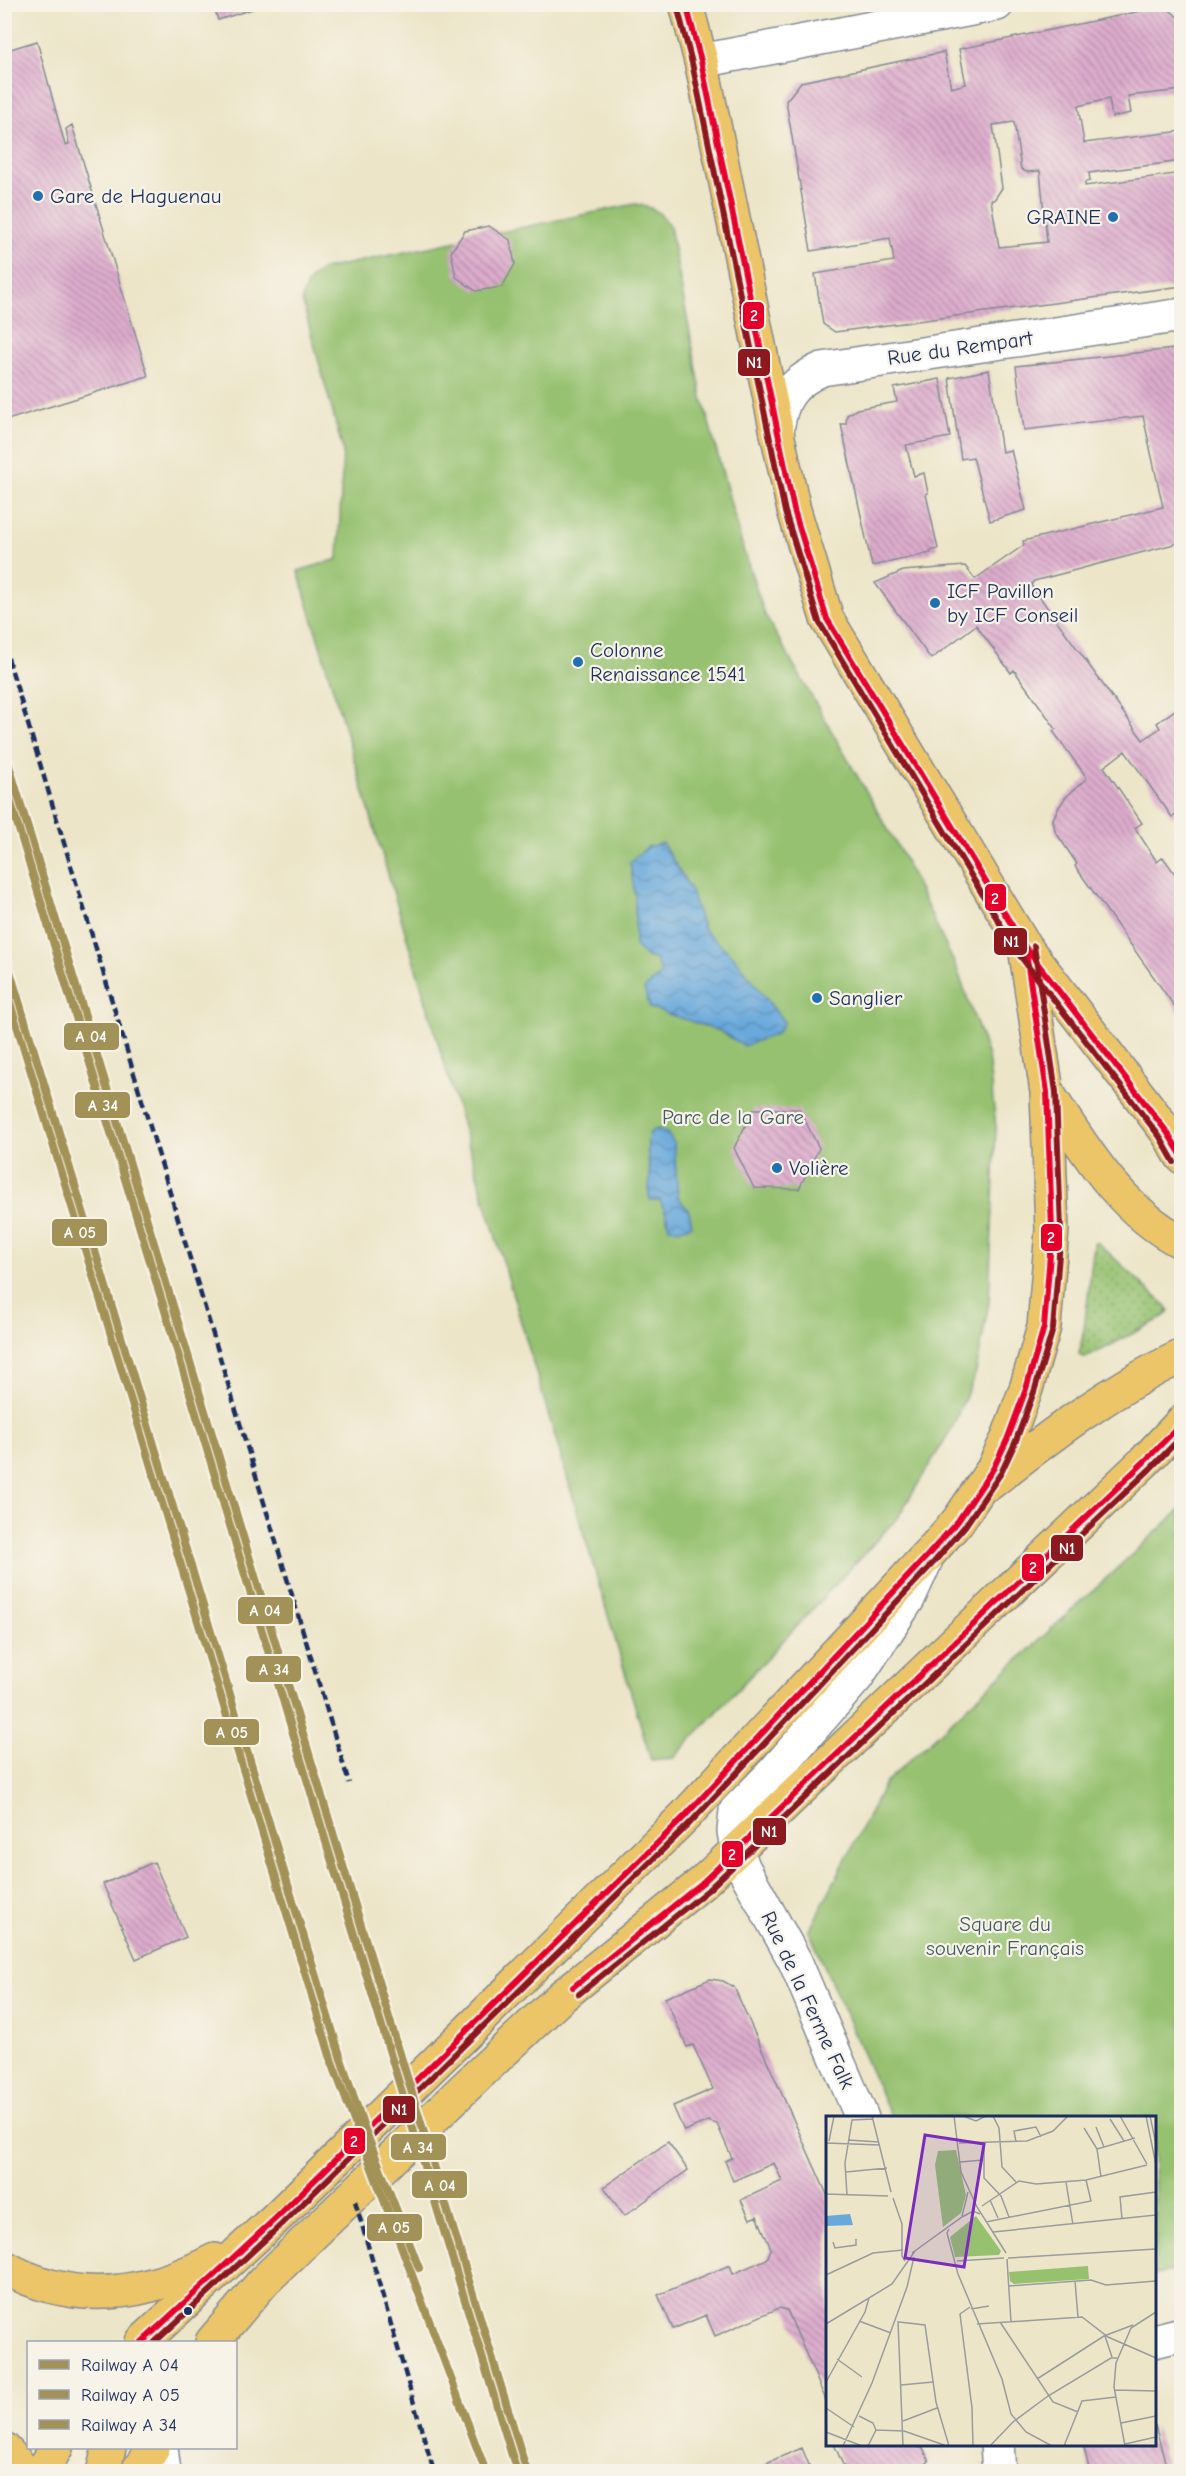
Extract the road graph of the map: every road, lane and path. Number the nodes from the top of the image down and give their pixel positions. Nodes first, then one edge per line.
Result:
1 (686, 4) edge
2 (997, 4) edge
3 (701, 61) junction
4 (1182, 315) edge
5 (777, 432) junction
6 (1025, 948) junction
7 (1047, 1092) junction
8 (1182, 1157) edge
9 (1182, 1242) edge
10 (1182, 1356) edge
11 (1182, 1422) edge
12 (977, 1493) junction
13 (927, 1556) junction
14 (737, 1850) junction
15 (861, 2116) edge
16 (267, 2226) junction
17 (4, 2267) edge
18 (160, 2330) edge
19 (1182, 2334) edge
20 (145, 2341) edge
21 (214, 2341) edge
22 (1156, 2341) edge
23 (997, 2446) edge
24 (4, 2449) edge
25 (55, 2449) edge
26 (109, 2449) edge
27 (152, 2449) edge
28 (161, 2449) edge
29 (26, 2472) edge
30 (42, 2472) edge
31 (103, 2472) edge
32 (137, 2472) edge
33 (164, 2472) edge
34 (999, 2472) edge

1 - 3 main road
2 - 3 street
3 - 5 main road
4 - 5 street, Rue du Rempart
5 - 6 main road
6 - 7 main road
6 - 8 main road
7 - 9 main road
7 - 12 main road
10 - 12 main road
11 - 14 main road
12 - 13 main road
13 - 14 street, Rue de la Ferme Falk
13 - 16 main road
14 - 15 street, Rue de la Ferme Falk
14 - 21 main road
16 - 17 main road
16 - 18 main road
18 - 20 main road
19 - 22 street
23 - 34 street
24 - 29 main road
25 - 30 main road
26 - 31 main road
27 - 32 main road
28 - 33 street

